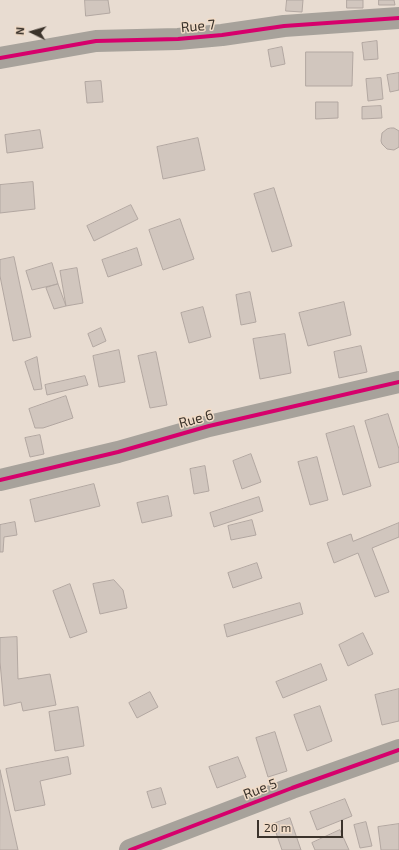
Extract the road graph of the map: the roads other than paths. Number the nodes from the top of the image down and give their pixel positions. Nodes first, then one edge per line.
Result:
1 (399, 18) edge
2 (0, 58) edge
3 (399, 382) edge
4 (0, 480) edge
5 (399, 750) edge
6 (130, 850) edge

1 - 2 street, Rue 7
3 - 4 street, Rue 6
5 - 6 street, Rue 5

